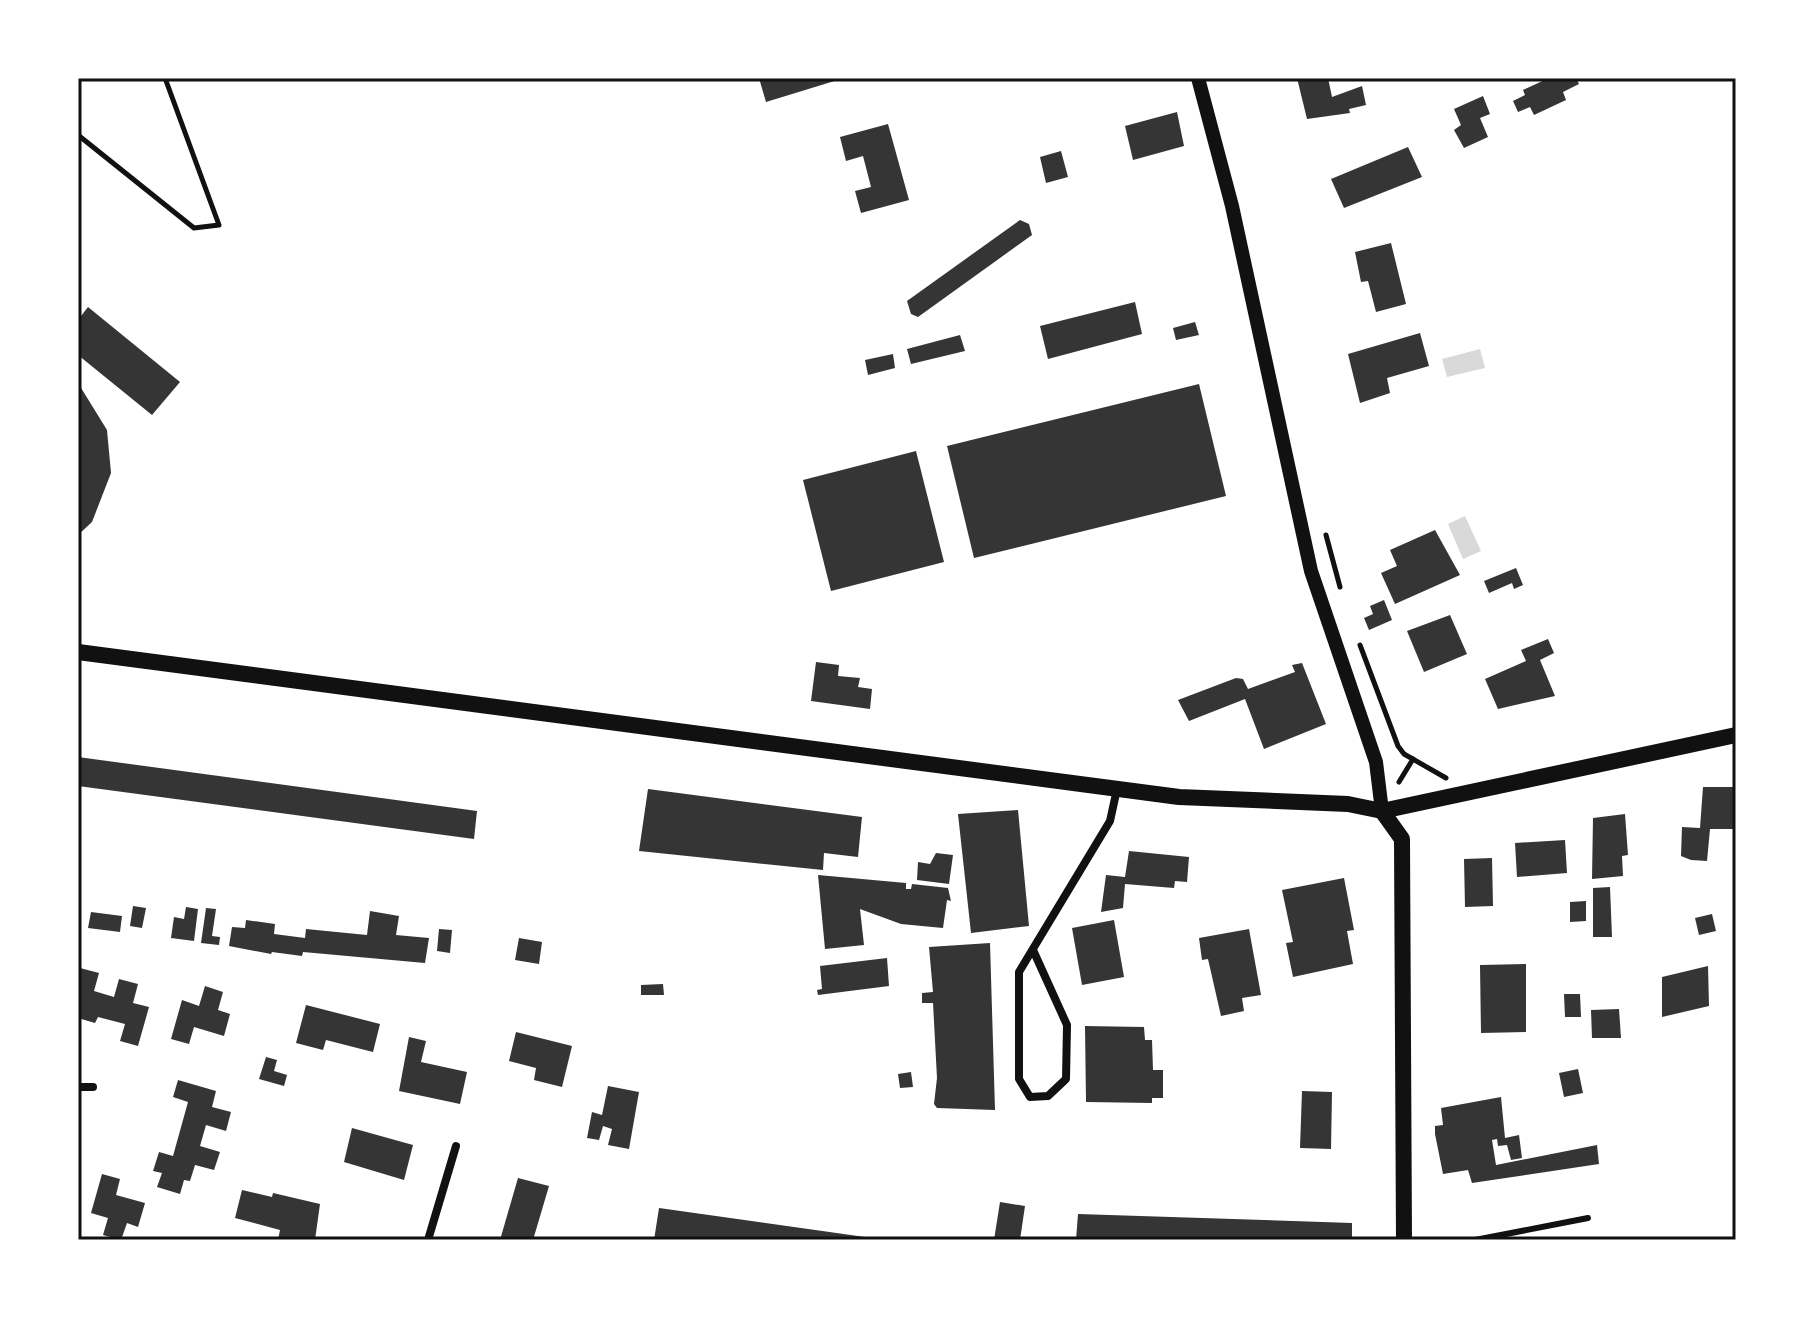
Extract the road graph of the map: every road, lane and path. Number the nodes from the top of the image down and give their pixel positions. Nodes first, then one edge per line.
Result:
1 (165, 78) edge
2 (1198, 78) edge
3 (78, 135) edge
4 (1323, 523) dead end
5 (1345, 600) dead end
6 (1358, 638) dead end
7 (78, 652) edge
8 (1736, 735) edge
9 (1413, 759) dead end
10 (1117, 789) junction
11 (1382, 811) junction
12 (1033, 950) junction
13 (78, 1087) edge
14 (93, 1087) dead end
15 (456, 1146) dead end
16 (1588, 1218) dead end
17 (428, 1240) edge
18 (1404, 1240) edge
19 (1475, 1240) edge

1 - 3 path
2 - 11 street
4 - 5 path
6 - 9 path
7 - 10 main road
8 - 11 main road
10 - 11 main road
10 - 12 street
11 - 18 main road
12 - 12 street
13 - 14 street
15 - 17 street
16 - 19 lane

